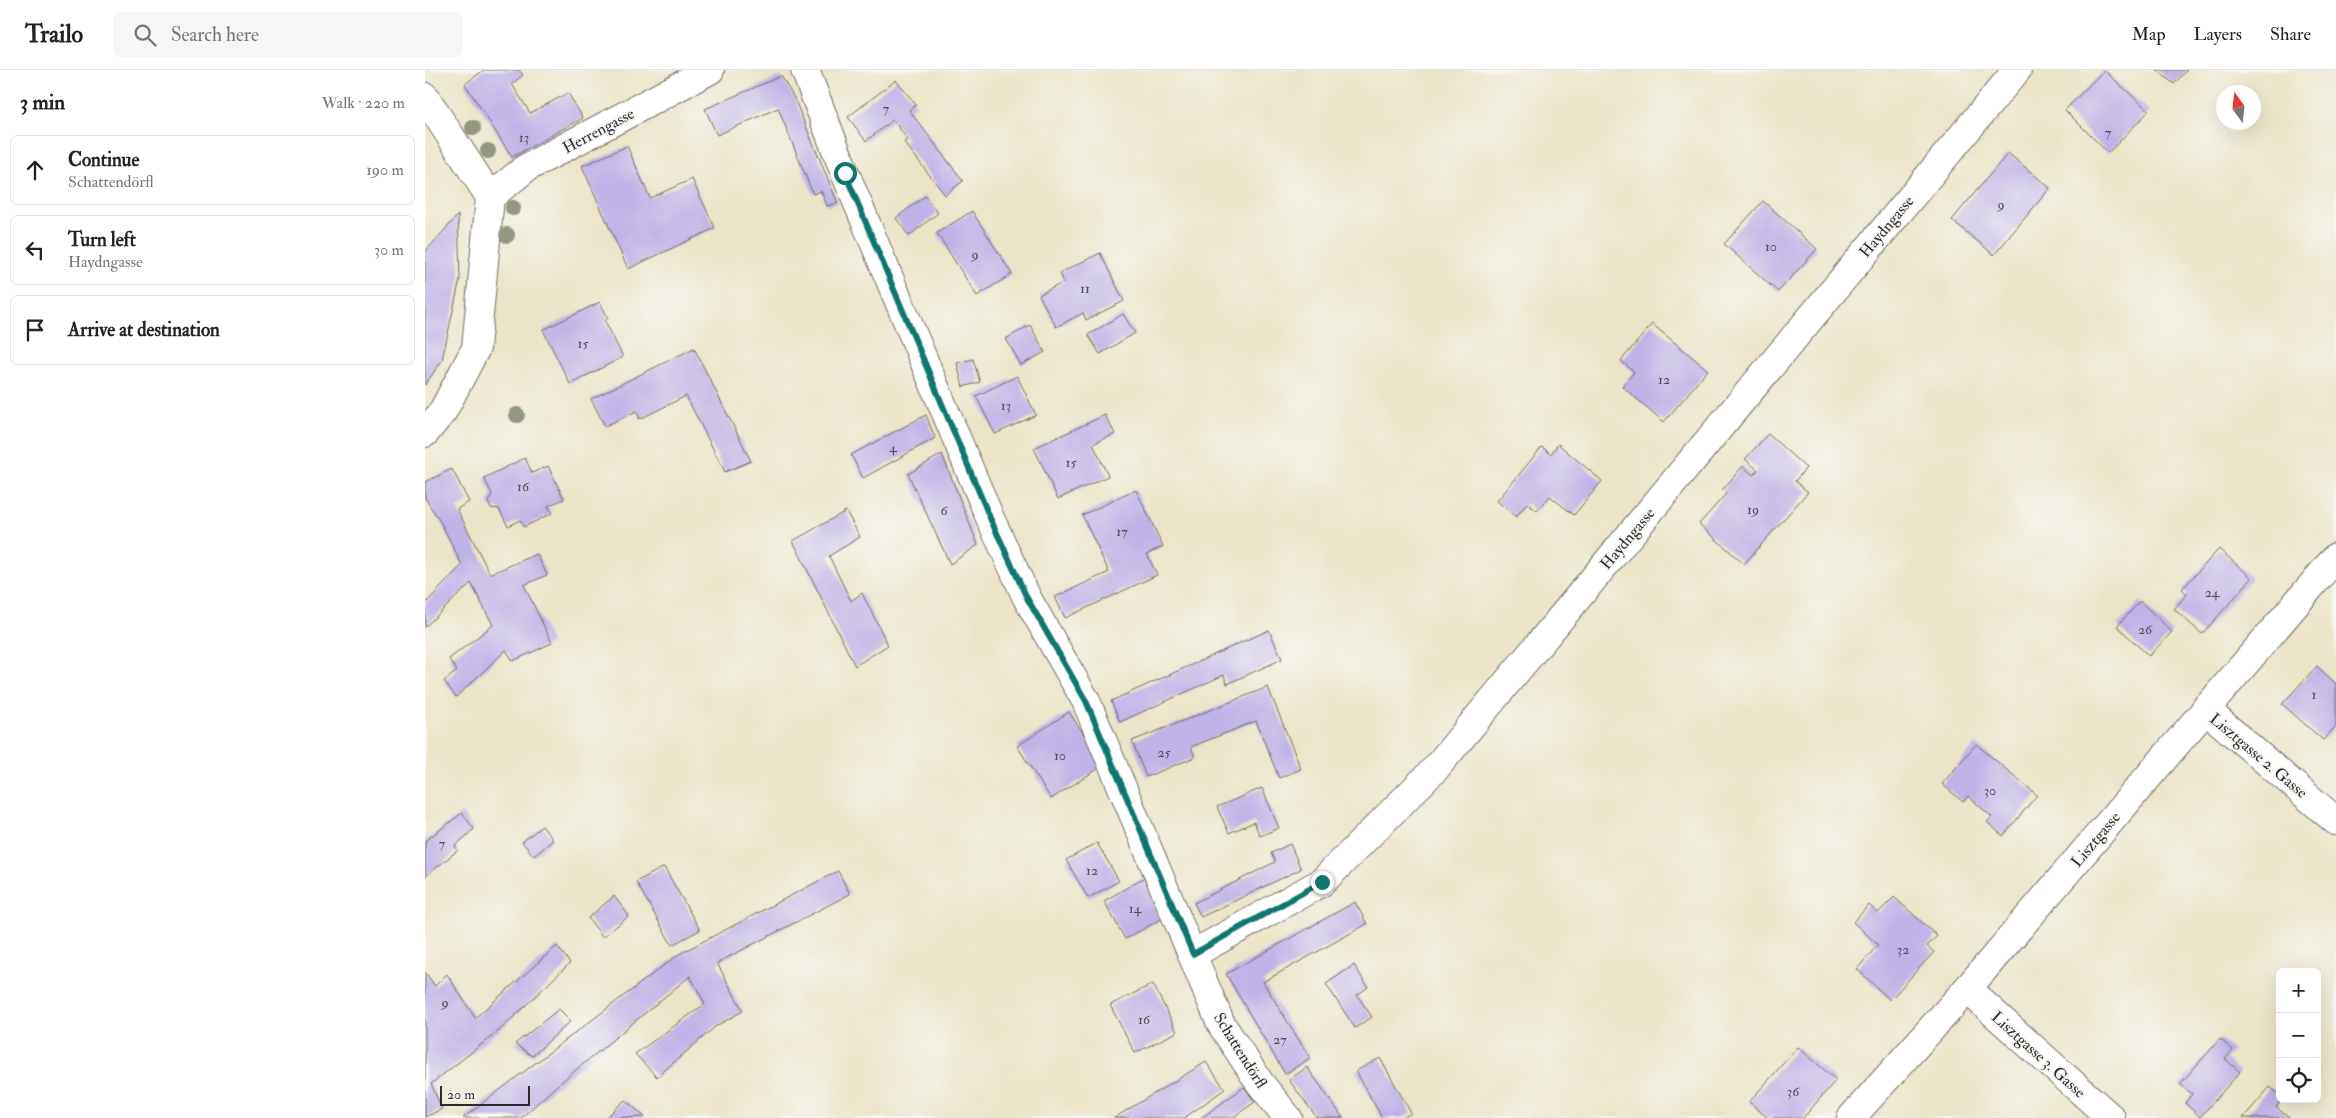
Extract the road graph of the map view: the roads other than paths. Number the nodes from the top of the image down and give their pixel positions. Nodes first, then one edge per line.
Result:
1 (710, 70) edge
2 (805, 70) edge
3 (2017, 70) edge
4 (425, 97) edge
5 (490, 196) junction
6 (425, 433) edge
7 (2336, 558) edge
8 (2205, 709) junction
9 (2336, 821) edge
10 (1193, 954) junction
11 (1967, 989) junction
12 (1289, 1118) edge
13 (1851, 1118) edge
14 (2111, 1118) edge

1 - 5 street, Herrengasse
2 - 10 street, Schattendörfl
3 - 10 street, Haydngasse
4 - 5 street
5 - 6 street
7 - 8 street, Lisztgasse
8 - 9 street, Lisztgasse 2. Gasse
8 - 11 street, Lisztgasse
10 - 12 street, Schattendörfl
11 - 13 street, Lisztgasse
11 - 14 street, Lisztgasse 3. Gasse

